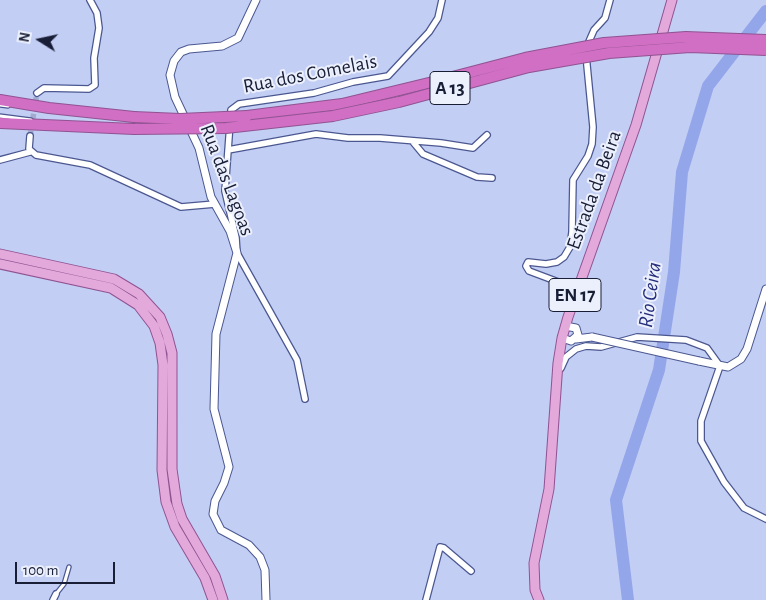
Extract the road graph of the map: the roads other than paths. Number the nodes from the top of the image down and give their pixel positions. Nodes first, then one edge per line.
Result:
1 (90, 0) edge
2 (256, 0) edge
3 (442, 0) edge
4 (610, 0) edge
5 (672, 0) edge
6 (766, 40) edge
7 (766, 50) edge
8 (37, 93) dead end
9 (0, 100) edge
10 (0, 105) edge
11 (49, 108) junction
12 (0, 116) edge
13 (0, 123) edge
14 (48, 125) junction
15 (487, 135) dead end
16 (30, 136) tunnel mouth
17 (413, 142) junction
18 (228, 150) junction
19 (30, 152) junction
20 (0, 160) edge
21 (492, 178) dead end
22 (215, 204) junction
23 (237, 253) junction
24 (0, 254) edge
25 (0, 264) edge
26 (577, 289) junction
27 (766, 290) edge
28 (566, 321) junction
29 (576, 329) junction
30 (592, 337) junction
31 (562, 338) junction
32 (574, 340) junction
33 (558, 357) junction
34 (720, 366) junction
35 (556, 382) junction
36 (305, 399) dead end
37 (766, 519) edge
38 (70, 567) dead end
39 (471, 571) dead end
40 (55, 597) edge
41 (213, 600) edge
42 (223, 600) edge
43 (266, 600) edge
44 (426, 600) edge
45 (539, 600) edge

1 - 8 street
2 - 22 street, Rua das Lagoas
3 - 18 street, Rua dos Comelais
4 - 26 street
5 - 26 main road, Estrada da Beira / EN 17
6 - 11 highway, A 13, bridge
7 - 14 highway, A 13, bridge
9 - 11 highway, A 13
10 - 11 lane, A 13
12 - 14 lane, A 13
13 - 14 highway, A 13
15 - 17 street
16 - 19 street
17 - 18 street
17 - 21 street
18 - 23 street, Rua dos Comelais
19 - 20 street
19 - 22 street
22 - 23 street, Rua das Lagoas
23 - 36 street
23 - 43 street, Rua das Lagoas
24 - 42 main road
25 - 41 main road
26 - 28 main road, Estrada da Beira / EN 17
27 - 34 street
28 - 29 street
28 - 31 main road, Estrada da Beira / EN 17
29 - 30 street
29 - 32 street
30 - 32 street
30 - 34 street, bridge
31 - 32 street
31 - 33 main road, Estrada da Beira / EN 17
32 - 33 street
33 - 35 main road, Estrada da Beira / EN 17
34 - 35 street
34 - 37 street
35 - 45 main road, Estrada da Beira / EN 17
38 - 40 lane
39 - 44 street

